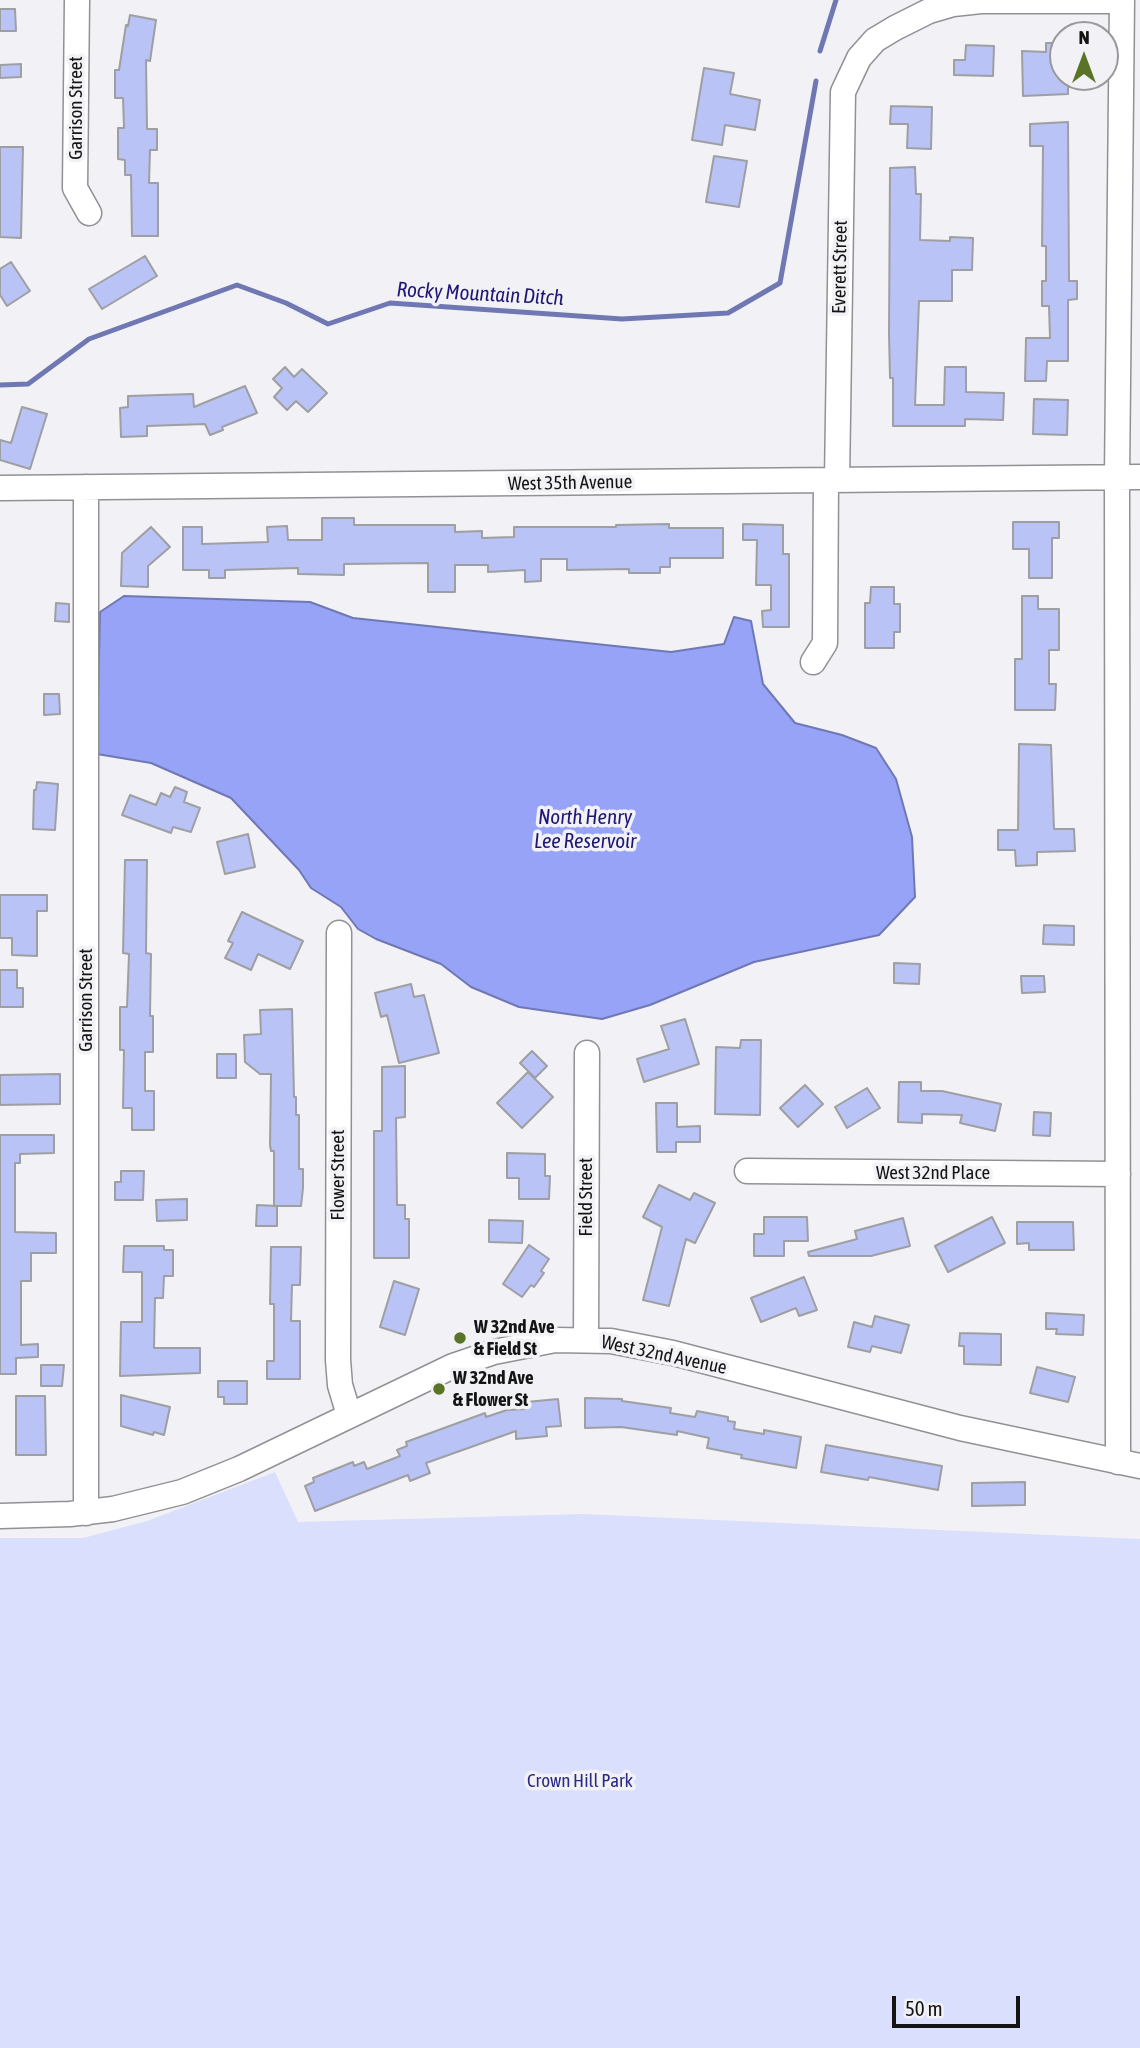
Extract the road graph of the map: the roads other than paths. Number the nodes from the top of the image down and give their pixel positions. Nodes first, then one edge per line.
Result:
1 (77, 0) edge
2 (1122, 0) edge
3 (89, 213) dead end
4 (1129, 477) edge
5 (832, 480) junction
6 (0, 488) edge
7 (86, 488) junction
8 (813, 662) dead end
9 (339, 933) dead end
10 (1129, 969) edge
11 (587, 1054) dead end
12 (747, 1171) dead end
13 (1118, 1174) junction
14 (586, 1340) junction
15 (349, 1415) junction
16 (1129, 1464) edge
17 (86, 1513) junction
18 (0, 1516) edge

1 - 3 street, Garrison Street
2 - 4 street
2 - 5 street, Everett Street
4 - 5 street, West 35th Avenue
4 - 10 street
5 - 7 street, West 35th Avenue
5 - 8 street, Everett Street
6 - 7 street, West 35th Avenue
7 - 17 street, Garrison Street
9 - 15 street, Flower Street
10 - 13 street
11 - 14 street, Field Street
12 - 13 street, West 32nd Place
13 - 16 street
14 - 15 street, West 32nd Avenue
14 - 16 street, West 32nd Avenue
15 - 17 street, West 32nd Avenue
17 - 18 street, West 32nd Avenue

